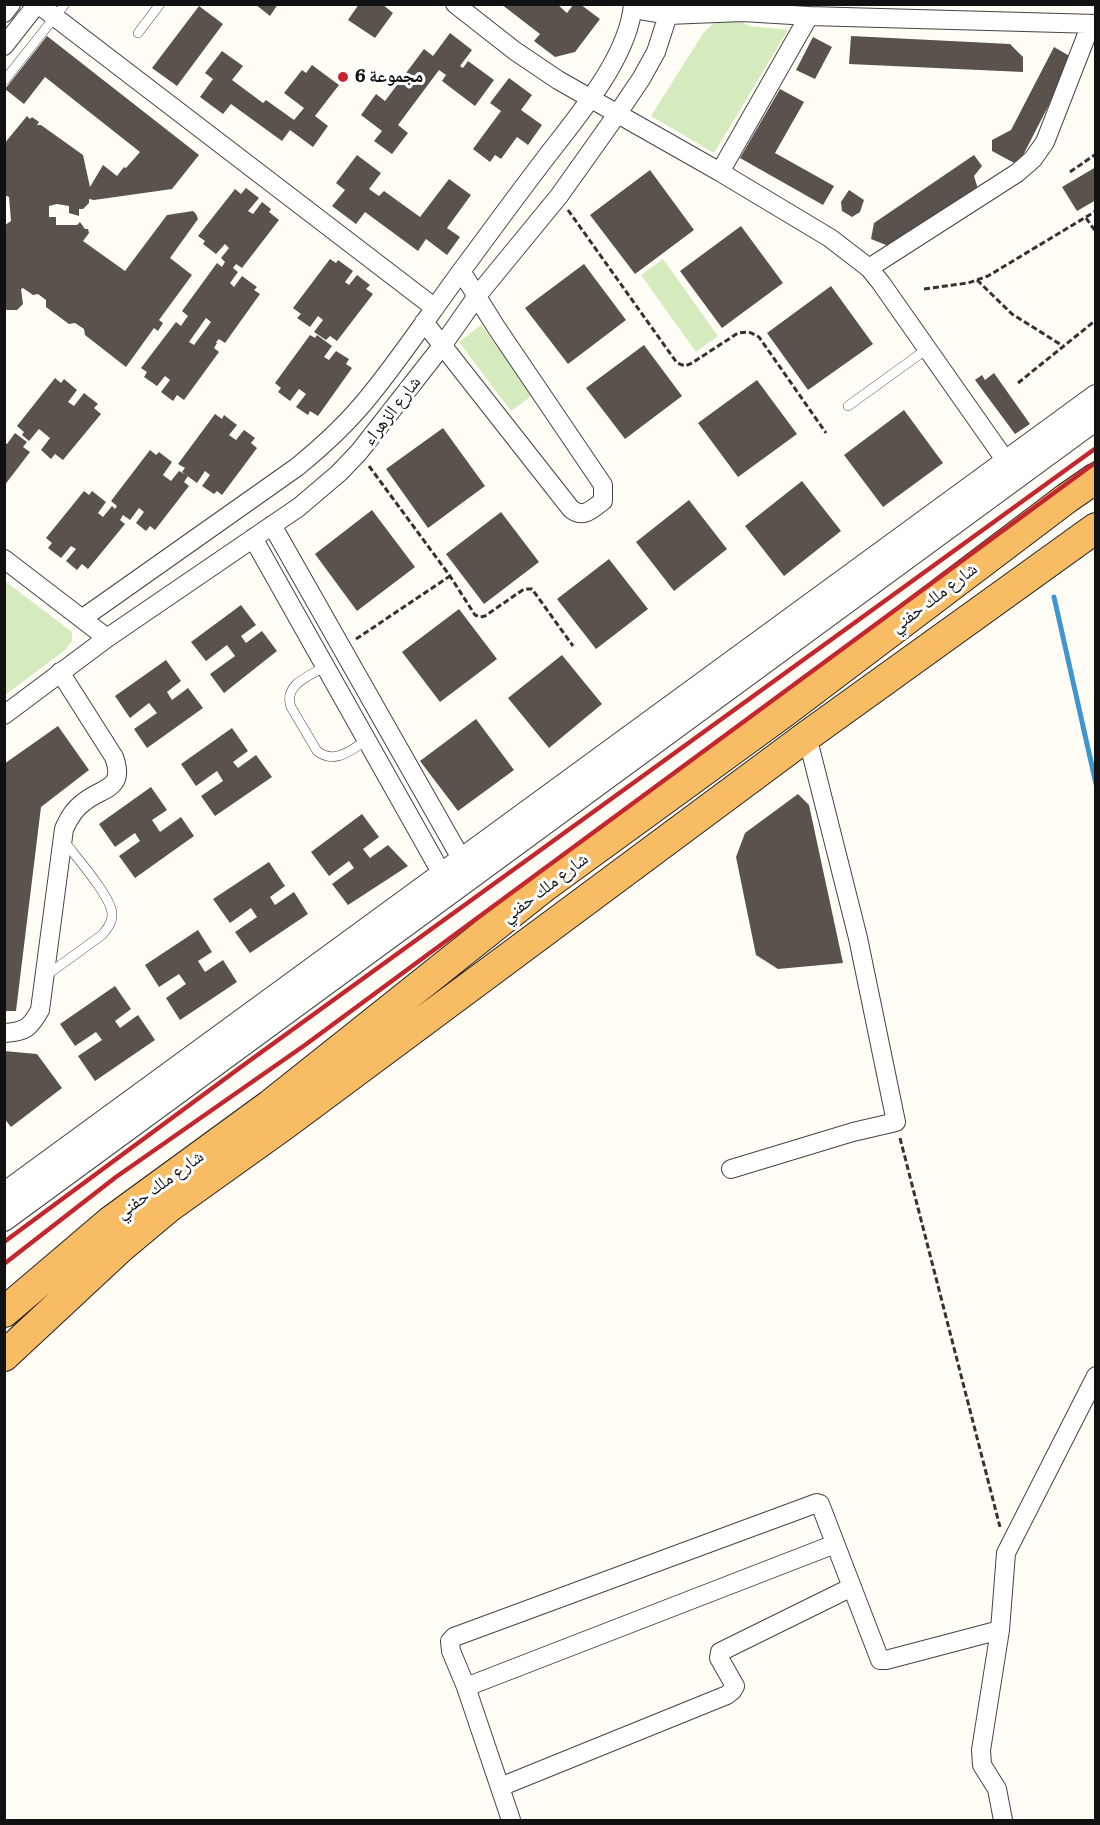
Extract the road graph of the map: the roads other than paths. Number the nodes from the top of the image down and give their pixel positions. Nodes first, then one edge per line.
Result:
1 (11, 4) edge
2 (38, 4) edge
3 (160, 4) edge
4 (455, 4) edge
5 (633, 7) edge
6 (668, 10) edge
7 (60, 11) edge
8 (4, 13) edge
9 (1001, 13) edge
10 (809, 16) junction
11 (1093, 24) edge
12 (138, 33) dead end
13 (4, 46) edge
14 (4, 81) edge
15 (591, 97) junction
16 (618, 113) junction
17 (720, 172) junction
18 (869, 268) junction
19 (461, 271) junction
20 (477, 296) junction
21 (429, 315) junction
22 (442, 346) junction
23 (927, 349) junction
24 (1095, 396) edge
25 (848, 406) dead end
26 (1095, 419) edge
27 (1006, 461) junction
28 (1095, 478) edge
29 (272, 525) junction
30 (1093, 537) edge
31 (253, 538) junction
32 (4, 559) edge
33 (83, 618) junction
34 (107, 638) junction
35 (326, 666) junction
36 (60, 672) junction
37 (4, 715) edge
38 (807, 736) junction
39 (367, 740) junction
40 (62, 839) junction
41 (462, 860) junction
42 (442, 874) junction
43 (44, 978) junction
44 (4, 1033) edge
45 (277, 1114) junction
46 (731, 1169) dead end
47 (4, 1194) edge
48 (4, 1220) edge
49 (4, 1312) edge
50 (4, 1356) edge
51 (1095, 1376) edge
52 (835, 1544) junction
53 (852, 1587) junction
54 (1000, 1630) junction
55 (466, 1687) junction
56 (500, 1787) junction
57 (507, 1819) edge
58 (1003, 1821) edge

1 - 8 street
2 - 7 street
2 - 13 street
3 - 12 lane
4 - 15 street
5 - 6 street
5 - 15 street, شارع الزهراء
6 - 10 street
6 - 16 street, شارع الزهراء
7 - 14 lane
7 - 21 street
9 - 10 street
9 - 11 street
10 - 17 street
11 - 18 street
15 - 16 street
15 - 19 street, شارع الزهراء
16 - 17 street
16 - 20 street, شارع الزهراء
17 - 18 street
18 - 23 street
19 - 20 street
19 - 21 street, شارع الزهراء
20 - 22 street, شارع الزهراء
20 - 22 street
21 - 22 street
21 - 33 street, شارع الزهراء
22 - 29 street, شارع الزهراء
23 - 25 lane
23 - 27 street
24 - 27 street
26 - 48 street
27 - 41 street
28 - 45 highway, شارع ملك حفني
29 - 31 street, شارع الزهراء
29 - 41 street
30 - 38 highway, شارع ملك حفني
31 - 34 street, شارع الزهراء
31 - 35 street
32 - 33 street
33 - 34 street
34 - 36 street, شارع الزهراء
35 - 39 street
35 - 39 lane
36 - 37 street, شارع الزهراء
36 - 40 street
38 - 45 highway, شارع ملك حفني
38 - 46 street
39 - 42 street
40 - 43 street
40 - 43 lane
41 - 42 street
42 - 47 street
43 - 44 street
45 - 49 highway, شارع ملك حفني
45 - 50 highway, شارع ملك حفني
51 - 54 street
52 - 53 street
52 - 55 street
52 - 55 street
53 - 54 street
53 - 56 street
54 - 58 street
55 - 56 street
56 - 57 street

